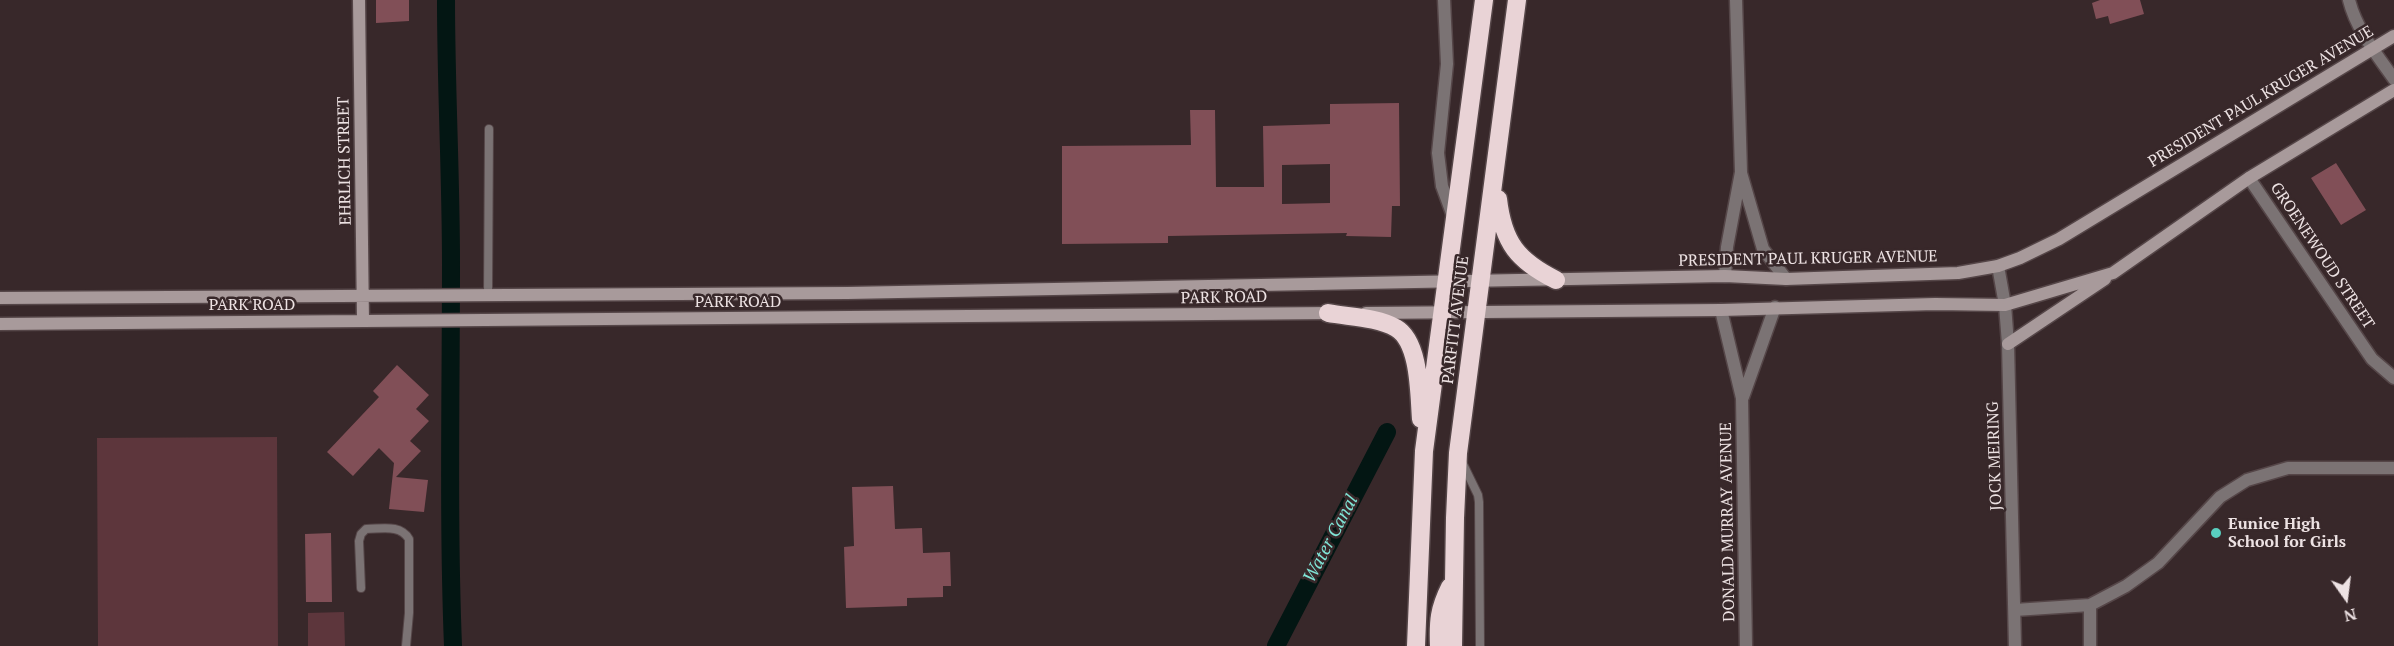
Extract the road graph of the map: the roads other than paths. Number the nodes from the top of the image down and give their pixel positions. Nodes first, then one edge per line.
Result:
1 (359, 0) edge
2 (1443, 0) edge
3 (1484, 0) edge
4 (1517, 0) edge
5 (1736, 0) edge
6 (2349, 0) edge
7 (2394, 36) edge
8 (2373, 50) junction
9 (2394, 79) edge
10 (2394, 90) edge
11 (489, 129) dead end
12 (1741, 172) junction
13 (1495, 174) junction
14 (2249, 178) junction
15 (1455, 220) junction
16 (1998, 266) junction
17 (2113, 273) junction
18 (1725, 276) junction
19 (1786, 279) junction
20 (1556, 280) junction
21 (1480, 281) junction
22 (1447, 283) junction
23 (482, 295) junction
24 (364, 296) junction
25 (0, 298) edge
26 (2005, 305) junction
27 (1775, 307) junction
28 (1721, 310) junction
29 (1476, 312) junction
30 (1328, 313) junction
31 (1443, 313) junction
32 (363, 321) junction
33 (0, 324) edge
34 (2008, 344) junction
35 (2394, 378) edge
36 (1742, 398) junction
37 (1424, 451) junction
38 (1458, 453) junction
39 (2394, 468) edge
40 (1454, 580) junction
41 (361, 588) dead end
42 (2090, 605) junction
43 (2015, 610) junction
44 (406, 646) edge
45 (1416, 646) edge
46 (1439, 646) edge
47 (1453, 646) edge
48 (1480, 646) edge
49 (1746, 646) edge
50 (2015, 646) edge
51 (2090, 646) edge

1 - 24 street, EHRLICH STREET
2 - 15 street, PARFITT AVENUE
3 - 15 highway, PARFITT AVENUE
4 - 13 highway, PARFITT AVENUE
5 - 12 street
6 - 8 street
7 - 8 street, PRESIDENT PAUL KRUGER AVENUE
8 - 9 street
8 - 16 street, PRESIDENT PAUL KRUGER AVENUE
10 - 14 street
11 - 23 lane
12 - 18 street
12 - 19 street
13 - 20 highway
13 - 21 highway, PARFITT AVENUE
14 - 17 street
14 - 35 street, GROENEWOUD STREET
15 - 22 highway, PARFITT AVENUE
16 - 19 street, PRESIDENT PAUL KRUGER AVENUE
16 - 26 street, JOCK MEIRING
17 - 26 street
17 - 34 street
18 - 19 street, PRESIDENT PAUL KRUGER AVENUE
18 - 20 street, PRESIDENT PAUL KRUGER AVENUE
20 - 21 street, PRESIDENT PAUL KRUGER AVENUE
21 - 22 street, PRESIDENT PAUL KRUGER AVENUE
21 - 29 highway, PARFITT AVENUE
22 - 23 street, PARK ROAD
22 - 31 highway, PARFITT AVENUE
23 - 24 street, PARK ROAD
24 - 25 street, PARK ROAD
24 - 32 street, EHRLICH STREET
26 - 27 street
26 - 34 street, JOCK MEIRING
27 - 28 street
27 - 36 street, DONALD MURRAY AVENUE
28 - 29 street
28 - 36 street, DONALD MURRAY AVENUE
29 - 31 street, PARK ROAD
29 - 38 highway, PARFITT AVENUE
30 - 31 street, PARK ROAD
30 - 32 street, PARK ROAD
30 - 37 highway
31 - 37 highway, PARFITT AVENUE
32 - 33 street, PARK ROAD
34 - 43 street, JOCK MEIRING
36 - 49 street, DONALD MURRAY AVENUE
37 - 45 highway, PARFITT AVENUE
38 - 40 highway, PARFITT AVENUE
38 - 48 lane
39 - 42 street
40 - 46 highway
40 - 47 highway, PARFITT AVENUE
41 - 44 lane
42 - 43 street
42 - 51 street
43 - 50 street, JOCK MEIRING

